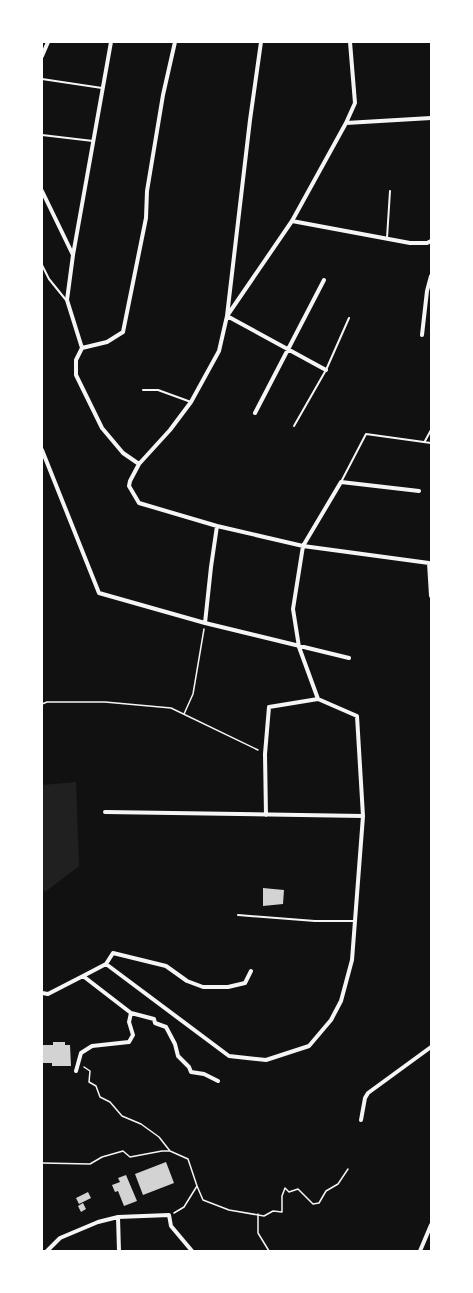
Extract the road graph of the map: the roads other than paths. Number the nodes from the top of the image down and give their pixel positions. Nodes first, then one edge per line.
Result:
1 (48, 42) edge
2 (111, 42) edge
3 (175, 42) edge
4 (261, 42) edge
5 (350, 42) edge
6 (42, 56) edge
7 (42, 79) edge
8 (103, 88) junction
9 (431, 118) edge
10 (346, 123) junction
11 (42, 135) edge
12 (93, 141) junction
13 (42, 191) edge
14 (390, 191) dead end
15 (292, 221) junction
16 (386, 239) junction
17 (431, 241) edge
18 (73, 255) junction
19 (42, 265) edge
20 (431, 276) edge
21 (324, 280) dead end
22 (67, 300) junction
23 (228, 316) junction
24 (349, 318) dead end
25 (422, 335) dead end
26 (82, 348) junction
27 (288, 349) junction
28 (326, 370) junction
29 (142, 390) dead end
30 (191, 402) junction
31 (255, 413) dead end
32 (294, 426) dead end
33 (431, 430) edge
34 (425, 442) junction
35 (431, 443) edge
36 (42, 450) edge
37 (139, 464) junction
38 (341, 482) junction
39 (419, 491) dead end
40 (217, 526) junction
41 (303, 546) junction
42 (430, 562) edge
43 (431, 596) edge
44 (205, 623) junction
45 (299, 647) junction
46 (348, 658) dead end
47 (318, 699) junction
48 (105, 812) dead end
49 (266, 815) junction
50 (363, 816) junction
51 (238, 914) dead end
52 (355, 921) junction
53 (106, 964) junction
54 (251, 971) dead end
55 (83, 976) junction
56 (42, 993) edge
57 (48, 994) junction
58 (42, 998) edge
59 (131, 1013) junction
60 (431, 1047) edge
61 (76, 1071) road end
62 (218, 1081) dead end
63 (360, 1120) dead end
64 (118, 1217) junction
65 (431, 1225) edge
66 (47, 1251) edge
67 (119, 1251) edge
68 (192, 1251) edge
69 (420, 1251) edge

1 - 6 street
2 - 8 street
3 - 26 street
4 - 23 street
5 - 10 street
7 - 8 lane
8 - 12 street
9 - 10 street
10 - 15 street
11 - 12 lane
12 - 18 street
13 - 18 street
14 - 16 lane
15 - 16 street
15 - 23 street
16 - 17 street
18 - 22 street
19 - 22 lane
20 - 25 street
21 - 27 street
22 - 26 street
23 - 27 street
23 - 30 street
24 - 28 lane
26 - 37 street
27 - 28 street
27 - 31 street
28 - 32 lane
29 - 30 lane
30 - 37 street
33 - 34 lane
34 - 35 lane
34 - 38 lane
36 - 44 street
37 - 40 street
38 - 39 street
38 - 41 street
40 - 41 street
40 - 44 street
41 - 42 street
41 - 45 street
42 - 43 street
44 - 45 street
45 - 46 street
45 - 47 street
47 - 49 street
47 - 50 street
48 - 49 street
49 - 50 street
50 - 52 street
51 - 52 lane
52 - 53 street
53 - 54 street
53 - 55 street
55 - 57 street
55 - 59 street
56 - 57 street
57 - 58 street
59 - 61 street
59 - 62 street
60 - 63 street
64 - 66 street
64 - 67 street
64 - 68 street
65 - 69 street

